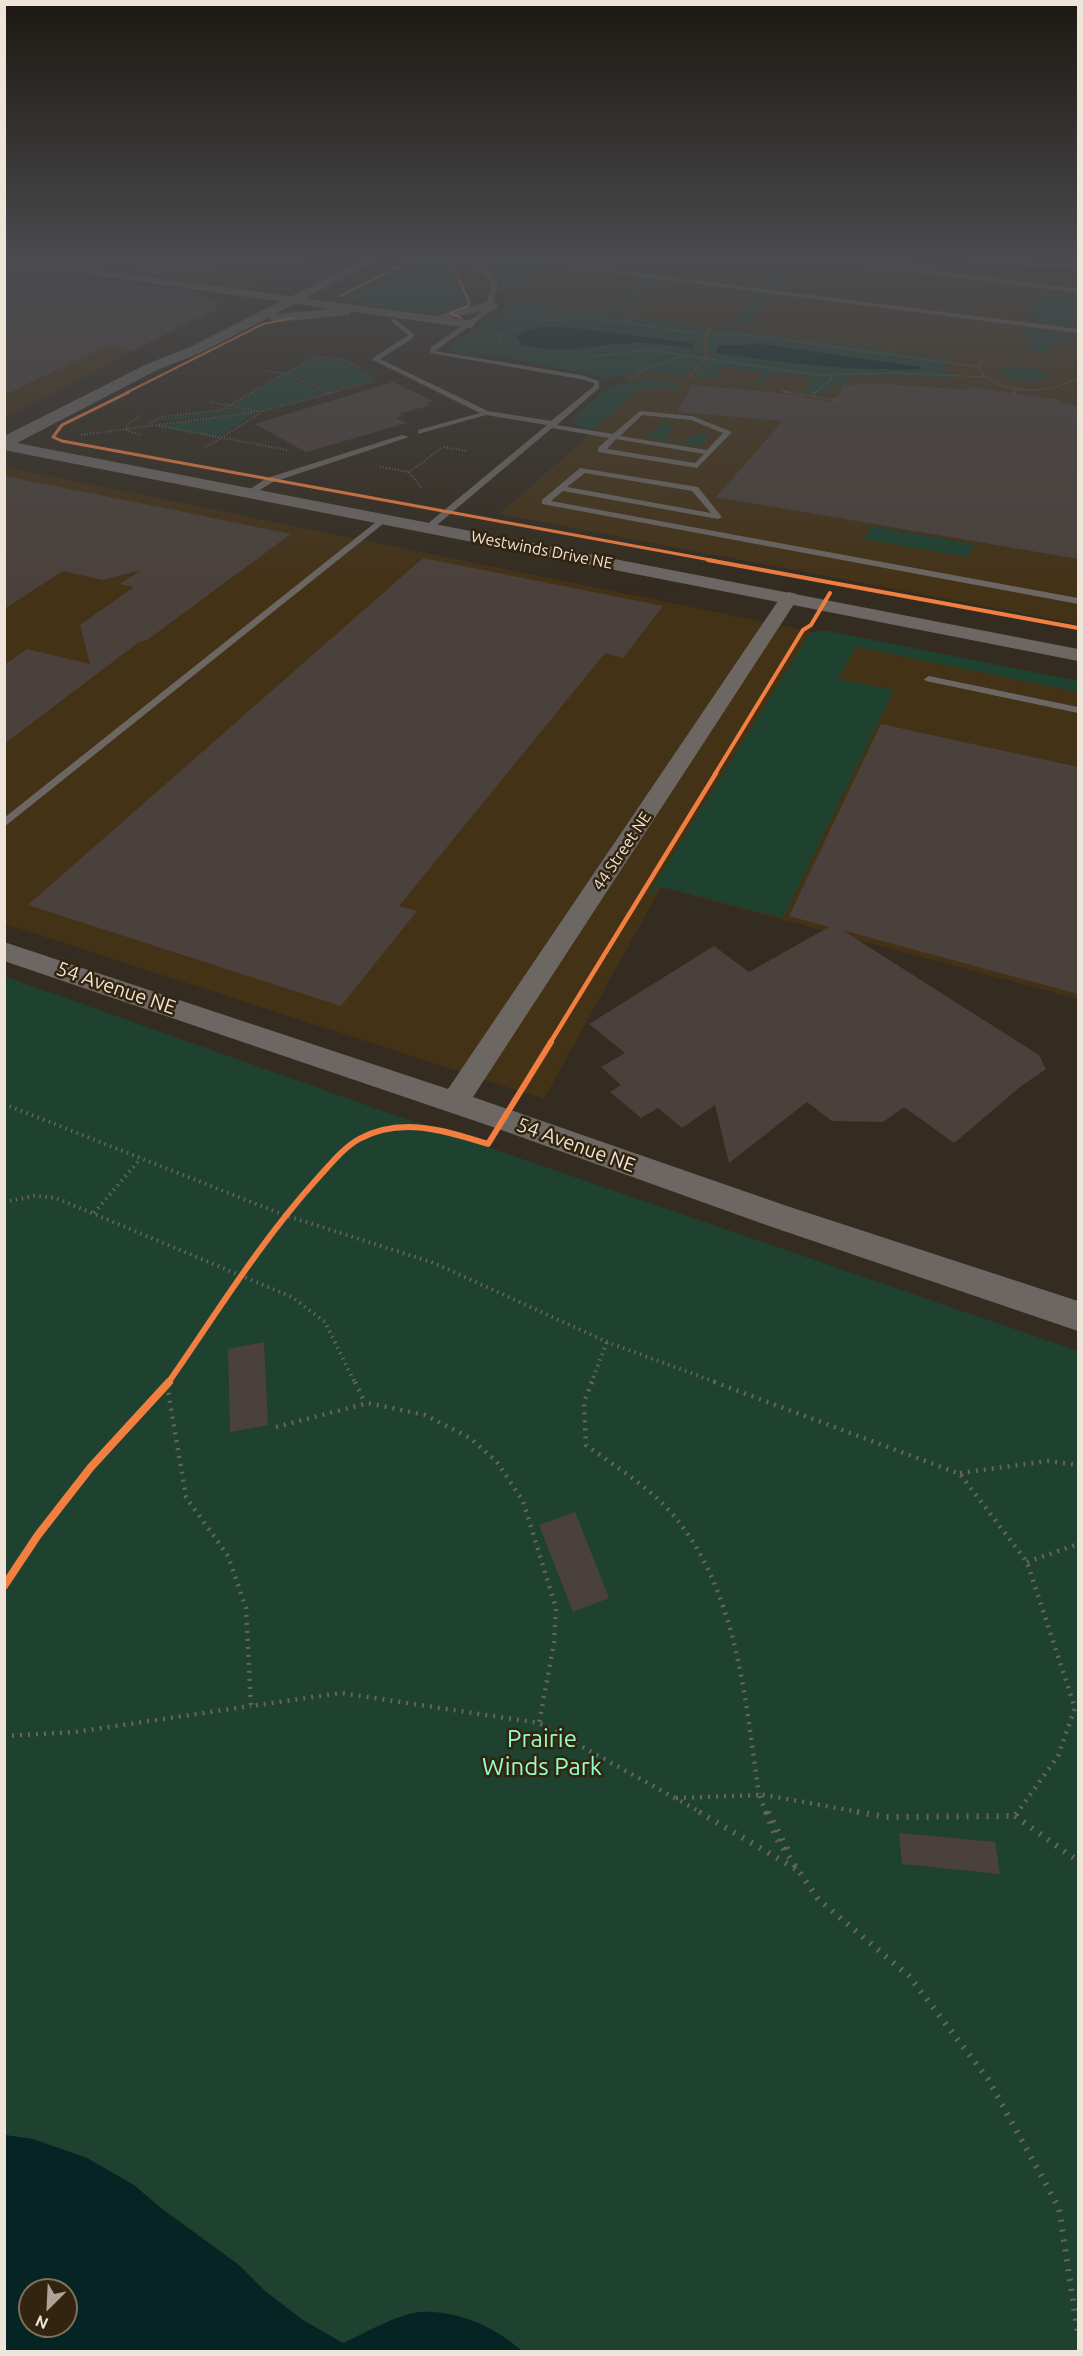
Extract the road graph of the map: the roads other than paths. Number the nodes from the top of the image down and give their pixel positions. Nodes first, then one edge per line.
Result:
1 (146, 369) edge
2 (395, 369) edge
3 (533, 369) edge
4 (486, 413) junction
5 (552, 425) junction
6 (421, 432) dead end
7 (405, 437) dead end
8 (615, 437) junction
9 (4, 444) edge
10 (709, 453) junction
11 (559, 488) junction
12 (248, 493) junction
13 (718, 517) junction
14 (384, 520) junction
15 (428, 528) junction
16 (706, 531) junction
17 (789, 598) junction
18 (1078, 601) edge
19 (1078, 655) edge
20 (929, 679) dead end
21 (1078, 710) edge
22 (4, 824) edge
23 (4, 951) edge
24 (454, 1103) junction
25 (1078, 1316) edge

1 - 9 street
2 - 4 lane
3 - 5 lane
4 - 5 lane
4 - 6 lane
5 - 8 lane
5 - 15 lane
7 - 12 lane
8 - 10 lane
8 - 10 lane
8 - 10 lane
9 - 12 street, Westwinds Drive NE
11 - 13 lane
11 - 13 lane
11 - 16 lane
12 - 14 street, Westwinds Drive NE
13 - 16 lane
14 - 15 street, Westwinds Drive NE
14 - 22 lane
15 - 17 street, Westwinds Drive NE
16 - 18 lane
17 - 19 street, Westwinds Drive NE
17 - 24 street, 44 Street NE
20 - 21 lane
23 - 24 street, 54 Avenue NE
24 - 25 street, 54 Avenue NE

